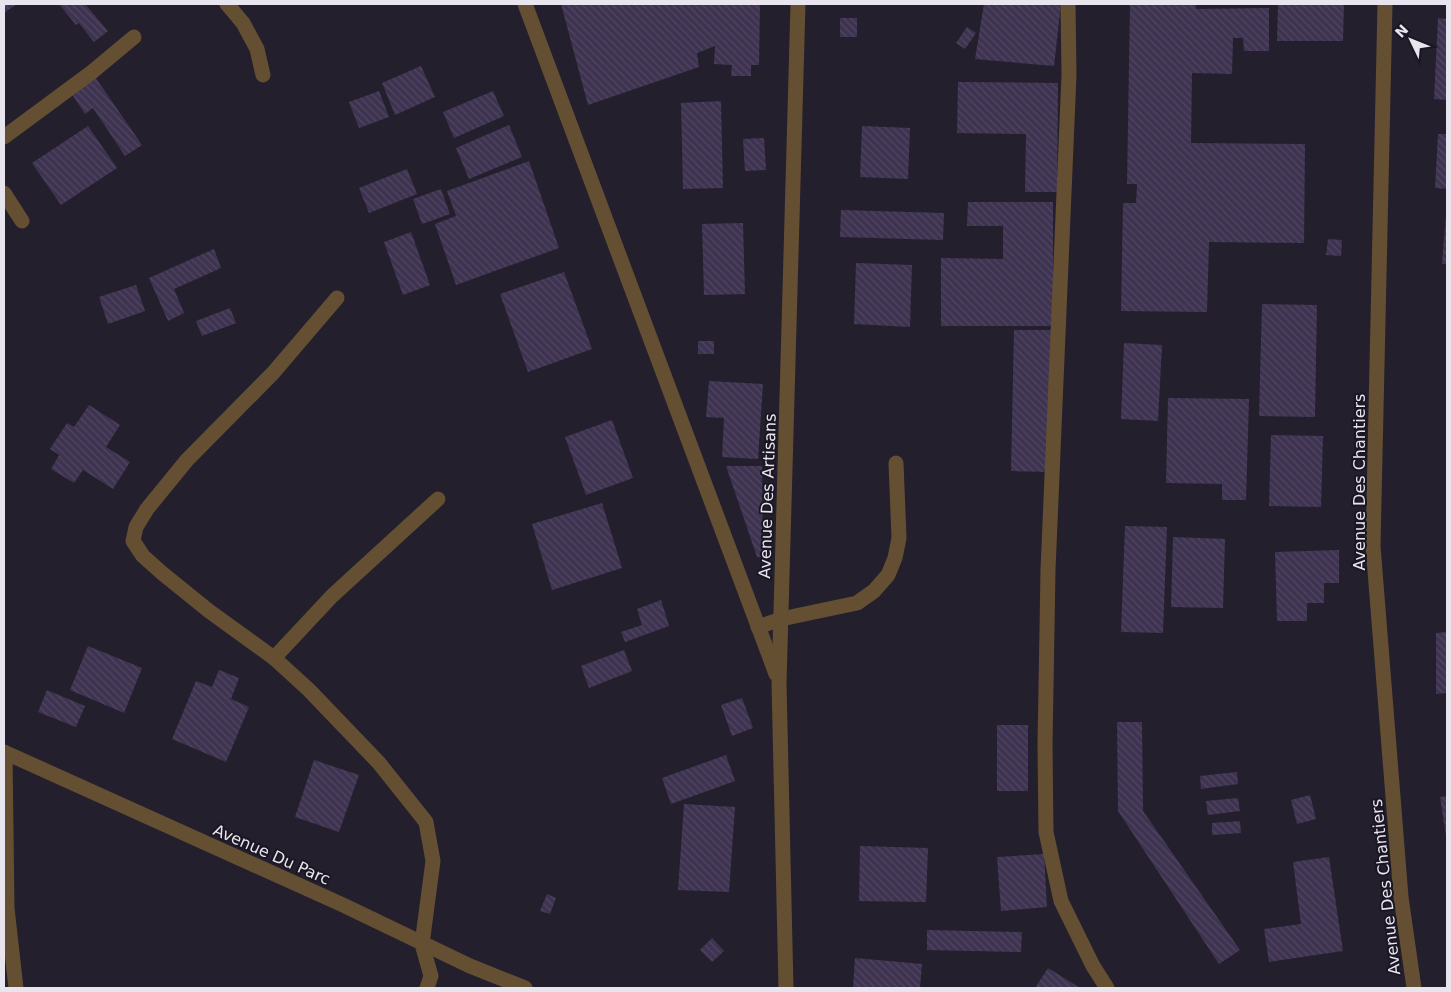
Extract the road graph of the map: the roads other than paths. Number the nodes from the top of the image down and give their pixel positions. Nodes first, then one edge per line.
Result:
1 (227, 4) edge
2 (525, 4) edge
3 (798, 4) edge
4 (1068, 4) edge
5 (1385, 4) edge
6 (134, 37) dead end
7 (263, 75) dead end
8 (4, 137) edge
9 (4, 193) edge
10 (22, 221) dead end
11 (337, 298) dead end
12 (896, 463) dead end
13 (438, 499) dead end
14 (781, 619) junction
15 (758, 627) junction
16 (274, 658) junction
17 (779, 683) junction
18 (4, 752) edge
19 (422, 944) junction
20 (16, 988) edge
21 (427, 988) edge
22 (525, 988) edge
23 (786, 988) edge
24 (1107, 988) edge
25 (1414, 988) edge

1 - 7 street
2 - 15 street
3 - 14 street, Avenue Des Artisans
4 - 24 street
5 - 25 street, Avenue Des Chantiers
6 - 8 street
9 - 10 street
11 - 16 street
12 - 14 street
13 - 16 street
14 - 15 street
14 - 17 street, Avenue Des Artisans
15 - 17 street
16 - 19 street
17 - 23 street, Avenue Des Artisans
18 - 19 street, Avenue Du Parc
18 - 20 street
19 - 21 street
19 - 22 street, Avenue Du Parc

